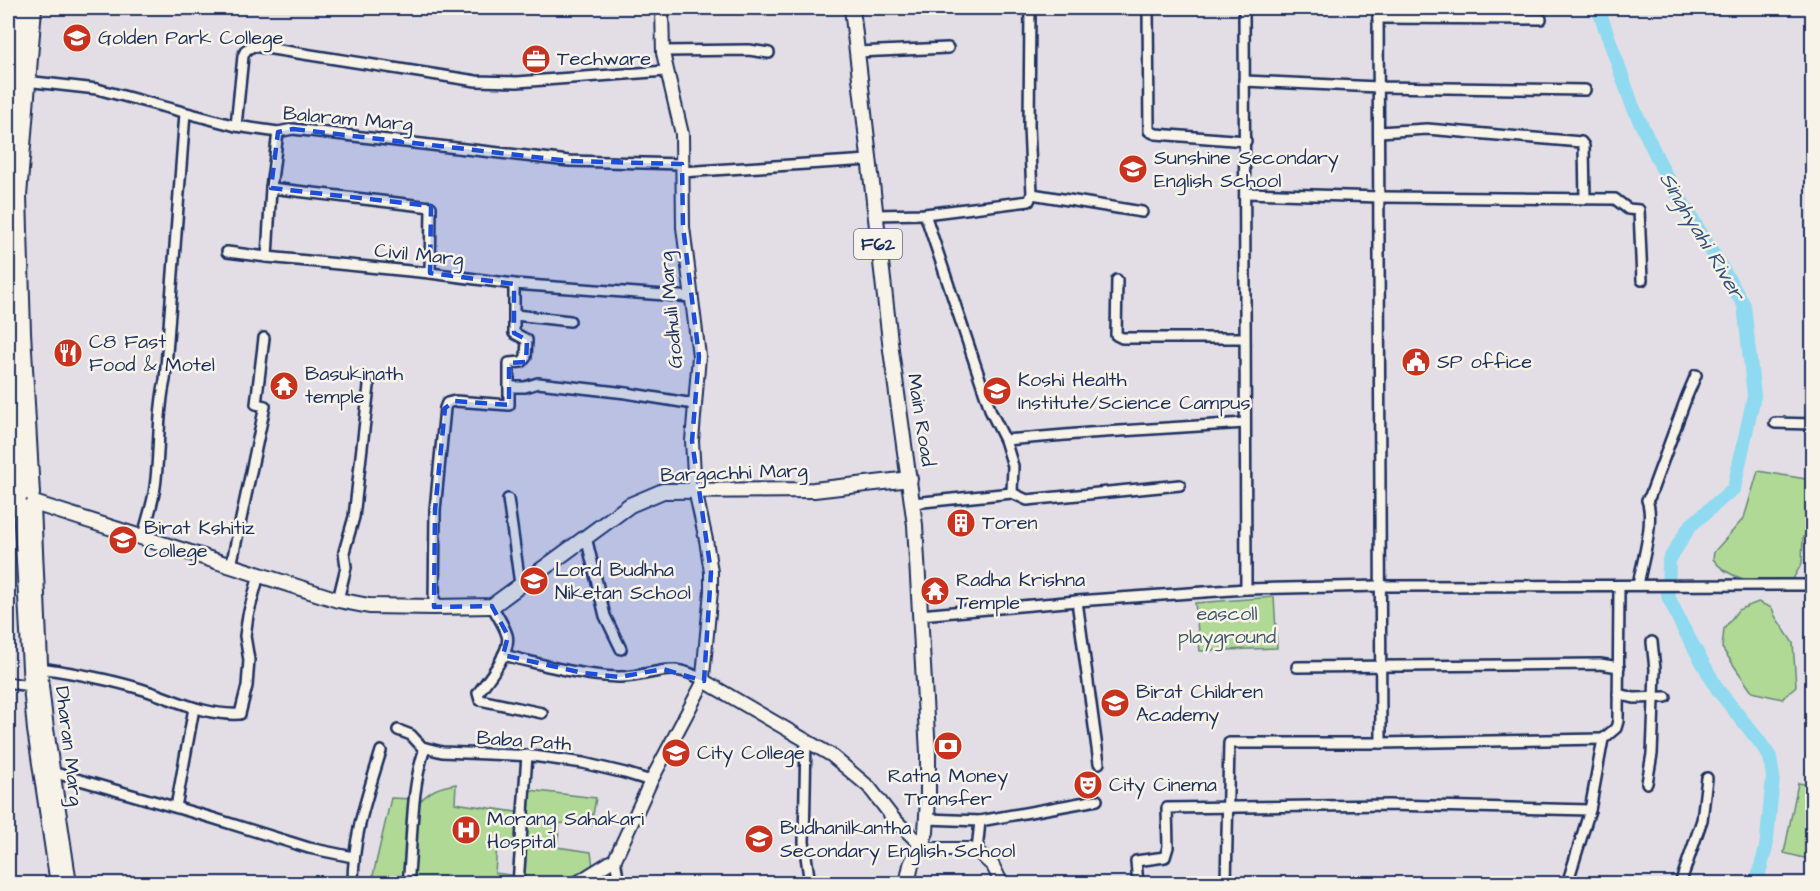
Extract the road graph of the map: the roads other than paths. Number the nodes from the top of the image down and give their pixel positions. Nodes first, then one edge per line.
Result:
1 (22, 8) edge
2 (34, 8) edge
3 (662, 8) edge
4 (852, 8) edge
5 (858, 8) edge
6 (1030, 8) edge
7 (1148, 8) edge
8 (1244, 8) edge
9 (1378, 8) edge
10 (1378, 18) junction
11 (1541, 19) dead end
12 (948, 48) dead end
13 (663, 51) junction
14 (769, 52) dead end
15 (860, 52) junction
16 (666, 71) junction
17 (22, 81) junction
18 (1244, 81) junction
19 (1378, 87) junction
20 (1585, 90) dead end
21 (185, 113) junction
22 (237, 126) junction
23 (278, 132) junction
24 (1379, 132) junction
25 (1246, 141) junction
26 (869, 159) junction
27 (682, 168) junction
28 (271, 188) junction
29 (8, 189) edge
30 (1246, 193) junction
31 (1032, 194) junction
32 (1380, 197) junction
33 (1584, 199) junction
34 (8, 212) edge
35 (1142, 212) dead end
36 (925, 214) junction
37 (877, 215) junction
38 (226, 252) dead end
39 (267, 257) junction
40 (430, 273) junction
41 (1117, 280) dead end
42 (1642, 280) dead end
43 (514, 284) junction
44 (692, 297) junction
45 (515, 315) junction
46 (570, 321) dead end
47 (14, 332) edge
48 (264, 338) dead end
49 (1244, 338) junction
50 (1696, 375) dead end
51 (369, 386) dead end
52 (509, 387) junction
53 (694, 404) junction
54 (1245, 423) junction
55 (1775, 423) dead end
56 (1812, 424) edge
57 (1005, 440) junction
58 (910, 479) junction
59 (1180, 485) dead end
60 (695, 490) junction
61 (1012, 493) junction
62 (508, 499) dead end
63 (24, 500) edge
64 (913, 503) junction
65 (143, 537) junction
66 (586, 537) junction
67 (231, 566) junction
68 (259, 575) junction
69 (520, 584) junction
70 (1641, 585) junction
71 (1812, 585) edge
72 (1380, 586) junction
73 (1619, 586) junction
74 (1246, 588) junction
75 (339, 600) junction
76 (1077, 601) junction
77 (492, 606) junction
78 (434, 608) junction
79 (920, 615) junction
80 (1653, 642) dead end
81 (621, 649) dead end
82 (503, 655) junction
83 (1382, 666) junction
84 (1298, 667) dead end
85 (1618, 667) junction
86 (40, 668) junction
87 (704, 681) junction
88 (8, 683) edge
89 (31, 686) junction
90 (1618, 694) junction
91 (1653, 697) junction
92 (1666, 697) dead end
93 (194, 708) junction
94 (542, 713) dead end
95 (398, 730) dead end
96 (806, 739) junction
97 (1603, 739) junction
98 (1381, 743) junction
99 (425, 748) junction
100 (381, 752) dead end
101 (527, 755) junction
102 (1099, 763) dead end
103 (52, 772) junction
104 (1707, 778) dead end
105 (651, 781) junction
106 (1647, 783) dead end
107 (1096, 801) dead end
108 (176, 807) junction
109 (1228, 808) junction
110 (1590, 810) junction
111 (927, 819) junction
112 (980, 820) junction
113 (921, 845) junction
114 (977, 851) junction
115 (353, 857) junction
116 (615, 859) junction
117 (58, 884) edge
118 (69, 884) edge
119 (353, 884) edge
120 (408, 884) edge
121 (519, 884) edge
122 (575, 884) edge
123 (619, 884) edge
124 (810, 884) edge
125 (907, 884) edge
126 (1002, 884) edge
127 (1138, 884) edge
128 (1226, 884) edge
129 (1567, 884) edge
130 (1680, 884) edge

1 - 17 main road
2 - 17 main road
3 - 13 main road, Godhuli Marg
4 - 15 main road, Main Road / F62
5 - 15 main road, Main Road / F62
6 - 31 street
7 - 25 street
8 - 18 street
9 - 10 street
10 - 11 street
10 - 19 street
12 - 15 street
13 - 14 street
13 - 16 main road, Godhuli Marg
15 - 26 main road, Main Road / F62
15 - 37 main road, Main Road / F62
16 - 22 street
16 - 27 main road, Godhuli Marg
17 - 21 street, Balaram Marg
17 - 29 main road
17 - 47 main road
18 - 19 street
18 - 25 street
19 - 20 street
19 - 24 street
21 - 22 street, Balaram Marg
21 - 65 street
22 - 23 street, Balaram Marg
23 - 27 street, Balaram Marg
23 - 28 street
24 - 32 street
24 - 33 street
25 - 30 street
26 - 27 street, Balaram Marg
26 - 37 main road, Main Road / F62
27 - 44 main road, Godhuli Marg
28 - 39 street
28 - 40 street
30 - 32 street
30 - 49 street
31 - 35 street
31 - 36 street
32 - 33 street
32 - 72 street
33 - 42 street
34 - 47 main road
36 - 37 street
36 - 57 street
37 - 58 main road, Main Road / F62
38 - 39 street, Civil Marg
39 - 40 street, Civil Marg
40 - 43 street, Civil Marg
41 - 49 street
43 - 44 street, Civil Marg
43 - 45 street
44 - 53 main road, Godhuli Marg
45 - 46 street
45 - 52 street
47 - 63 main road
48 - 67 street
49 - 54 street
50 - 70 street
51 - 75 street
52 - 53 street
52 - 78 street
53 - 60 main road, Godhuli Marg
54 - 57 street
54 - 74 street
55 - 56 street
57 - 61 street
58 - 60 main road, Bargachhi Marg
58 - 64 main road, F62
59 - 61 street
60 - 66 main road, Bargachhi Marg
60 - 87 main road, Godhuli Marg
61 - 64 street
62 - 69 street
63 - 65 main road
63 - 86 main road, Dharan Marg
63 - 89 main road, Dharan Marg
64 - 79 main road, F62
65 - 67 main road
66 - 69 main road, Bargachhi Marg
66 - 81 street
67 - 68 main road
68 - 75 main road
68 - 93 street
69 - 77 main road, Bargachhi Marg
70 - 71 street
70 - 73 street
72 - 73 street
72 - 74 street
72 - 83 street
73 - 85 street
74 - 76 street
75 - 78 main road
76 - 79 street
76 - 102 street
77 - 78 main road
77 - 82 street
79 - 111 main road, F62
80 - 91 street
82 - 87 street
82 - 94 street
83 - 84 street
83 - 85 street
83 - 98 street
85 - 90 street
86 - 93 street
86 - 103 main road, Dharan Marg
87 - 96 main road
87 - 105 main road
88 - 89 street
89 - 117 main road, Dharan Marg
90 - 91 street
90 - 97 street
91 - 92 street
91 - 106 street
93 - 108 street
95 - 99 street, Baba Path
96 - 113 main road
96 - 124 street
97 - 98 street
97 - 110 street
98 - 109 street
99 - 101 street, Baba Path
99 - 120 street
100 - 115 street
101 - 105 street, Baba Path
101 - 121 street
103 - 108 street
103 - 118 main road, Dharan Marg
104 - 130 street
105 - 116 main road
107 - 112 street
108 - 115 street
109 - 110 street
109 - 127 street
109 - 128 street
110 - 129 street
111 - 112 street
111 - 113 main road, F62
112 - 114 street
113 - 114 main road
113 - 125 main road, F62
114 - 126 main road
115 - 119 street
116 - 122 main road
116 - 123 street

